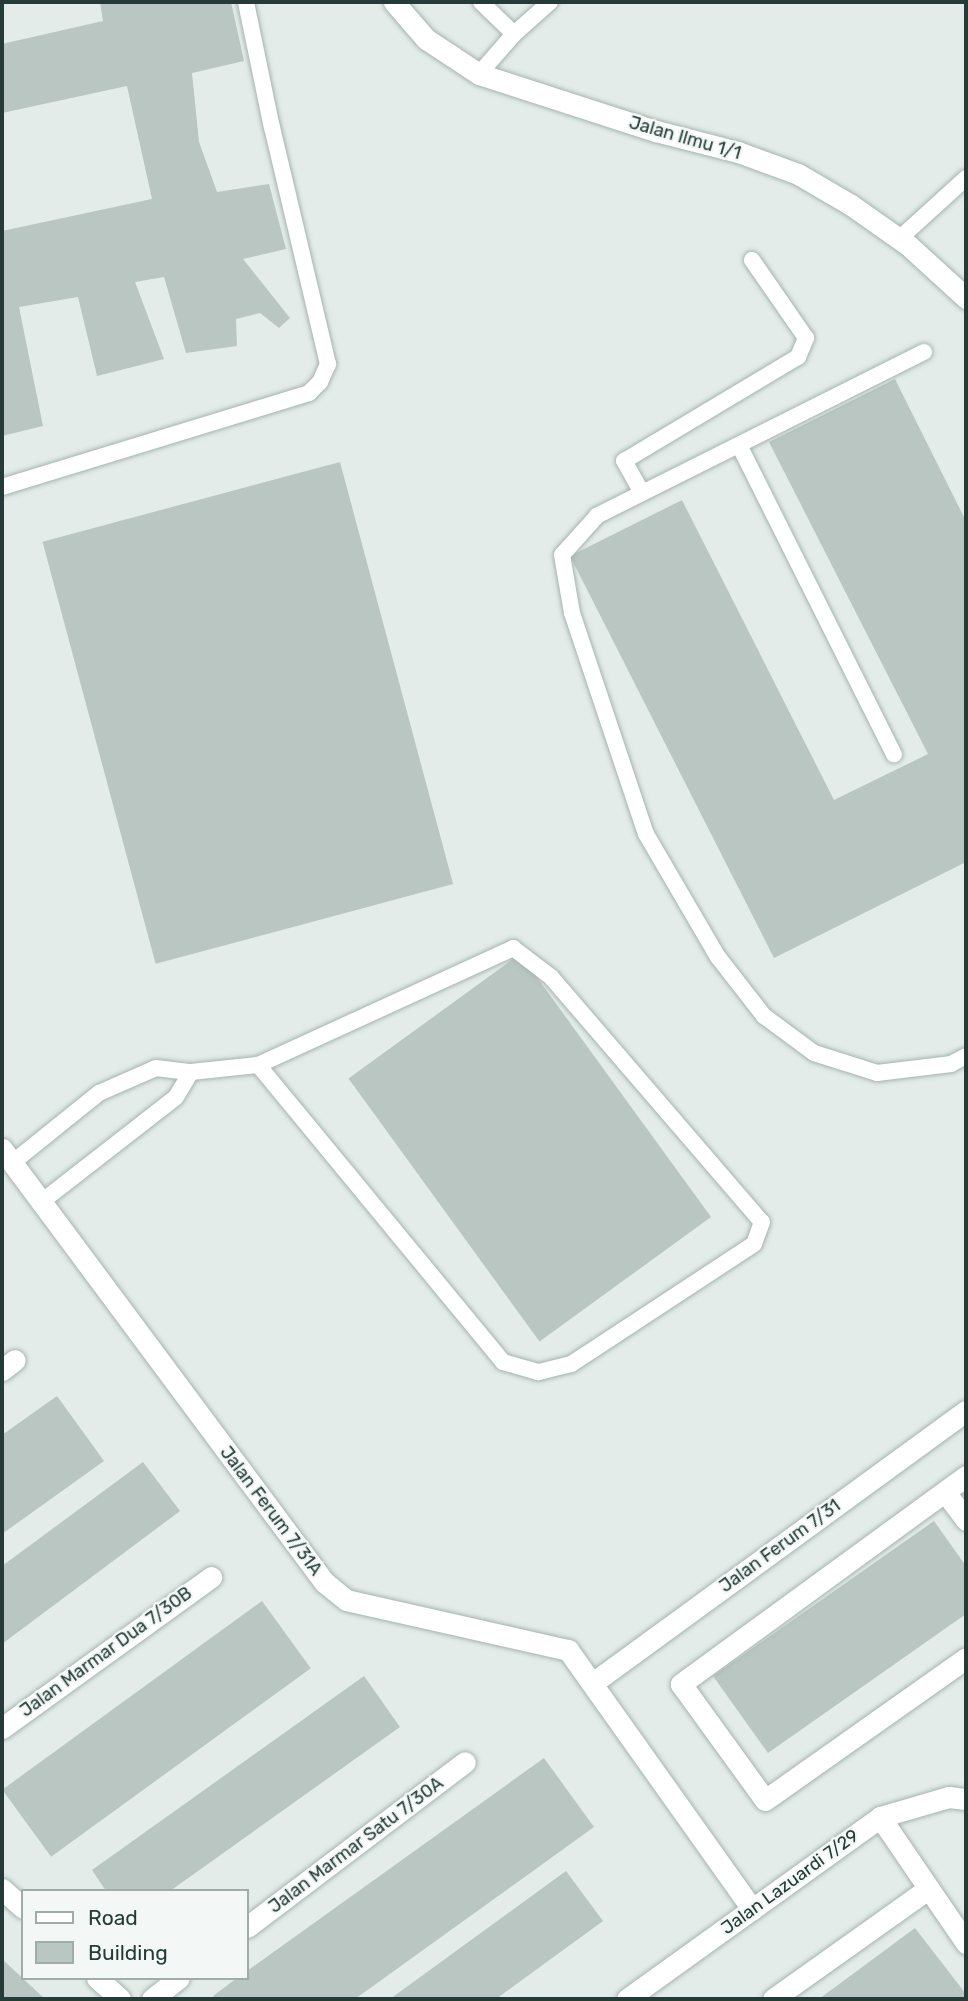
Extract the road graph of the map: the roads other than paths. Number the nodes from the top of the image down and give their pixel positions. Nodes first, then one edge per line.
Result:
1 (246, 2) edge
2 (394, 2) edge
3 (481, 2) edge
4 (550, 2) edge
5 (514, 34) junction
6 (479, 75) junction
7 (966, 178) edge
8 (899, 239) junction
9 (752, 260) dead end
10 (966, 298) edge
11 (924, 352) dead end
12 (739, 445) junction
13 (2, 487) edge
14 (642, 494) junction
15 (894, 754) dead end
16 (966, 1056) edge
17 (258, 1065) junction
18 (191, 1072) junction
19 (7, 1156) edge
20 (40, 1203) junction
21 (966, 1411) edge
22 (966, 1476) edge
23 (945, 1492) junction
24 (966, 1520) edge
25 (211, 1577) dead end
26 (966, 1658) edge
27 (594, 1682) junction
28 (2, 1728) edge
29 (465, 1762) dead end
30 (966, 1799) edge
31 (880, 1817) junction
32 (929, 1888) junction
33 (2, 1889) edge
34 (21, 1906) edge
35 (752, 1909) junction
36 (248, 1926) edge
37 (966, 1942) edge
38 (99, 1980) edge
39 (176, 1980) edge
40 (120, 1999) edge
41 (152, 1999) edge
42 (627, 1999) edge
43 (773, 1999) edge

1 - 13 lane
2 - 6 street, Jalan Ilmu 1/1
3 - 5 lane
4 - 5 lane
5 - 6 lane
6 - 8 street, Jalan Ilmu 1/1
7 - 8 lane
8 - 10 street, Jalan Ilmu 1/1
9 - 14 lane
11 - 12 lane
12 - 14 lane
12 - 15 lane
14 - 16 lane
17 - 17 lane
17 - 18 lane
18 - 19 lane
18 - 20 lane
19 - 20 street, Jalan Ferum 7/31A
20 - 27 street, Jalan Ferum 7/31A
21 - 27 street, Jalan Ferum 7/31
22 - 23 street
23 - 24 street
23 - 26 street
25 - 28 street, Jalan Marmar Dua 7/30B
27 - 35 street, Jalan Ferum 7/31A
29 - 36 street, Jalan Marmar Satu 7/30A
30 - 31 street, Jalan Lazuardi 7/29
31 - 32 street
31 - 35 street, Jalan Lazuardi 7/29
32 - 37 street
32 - 43 street
33 - 34 street
35 - 42 street, Jalan Lazuardi 7/29
38 - 40 street
39 - 41 street

